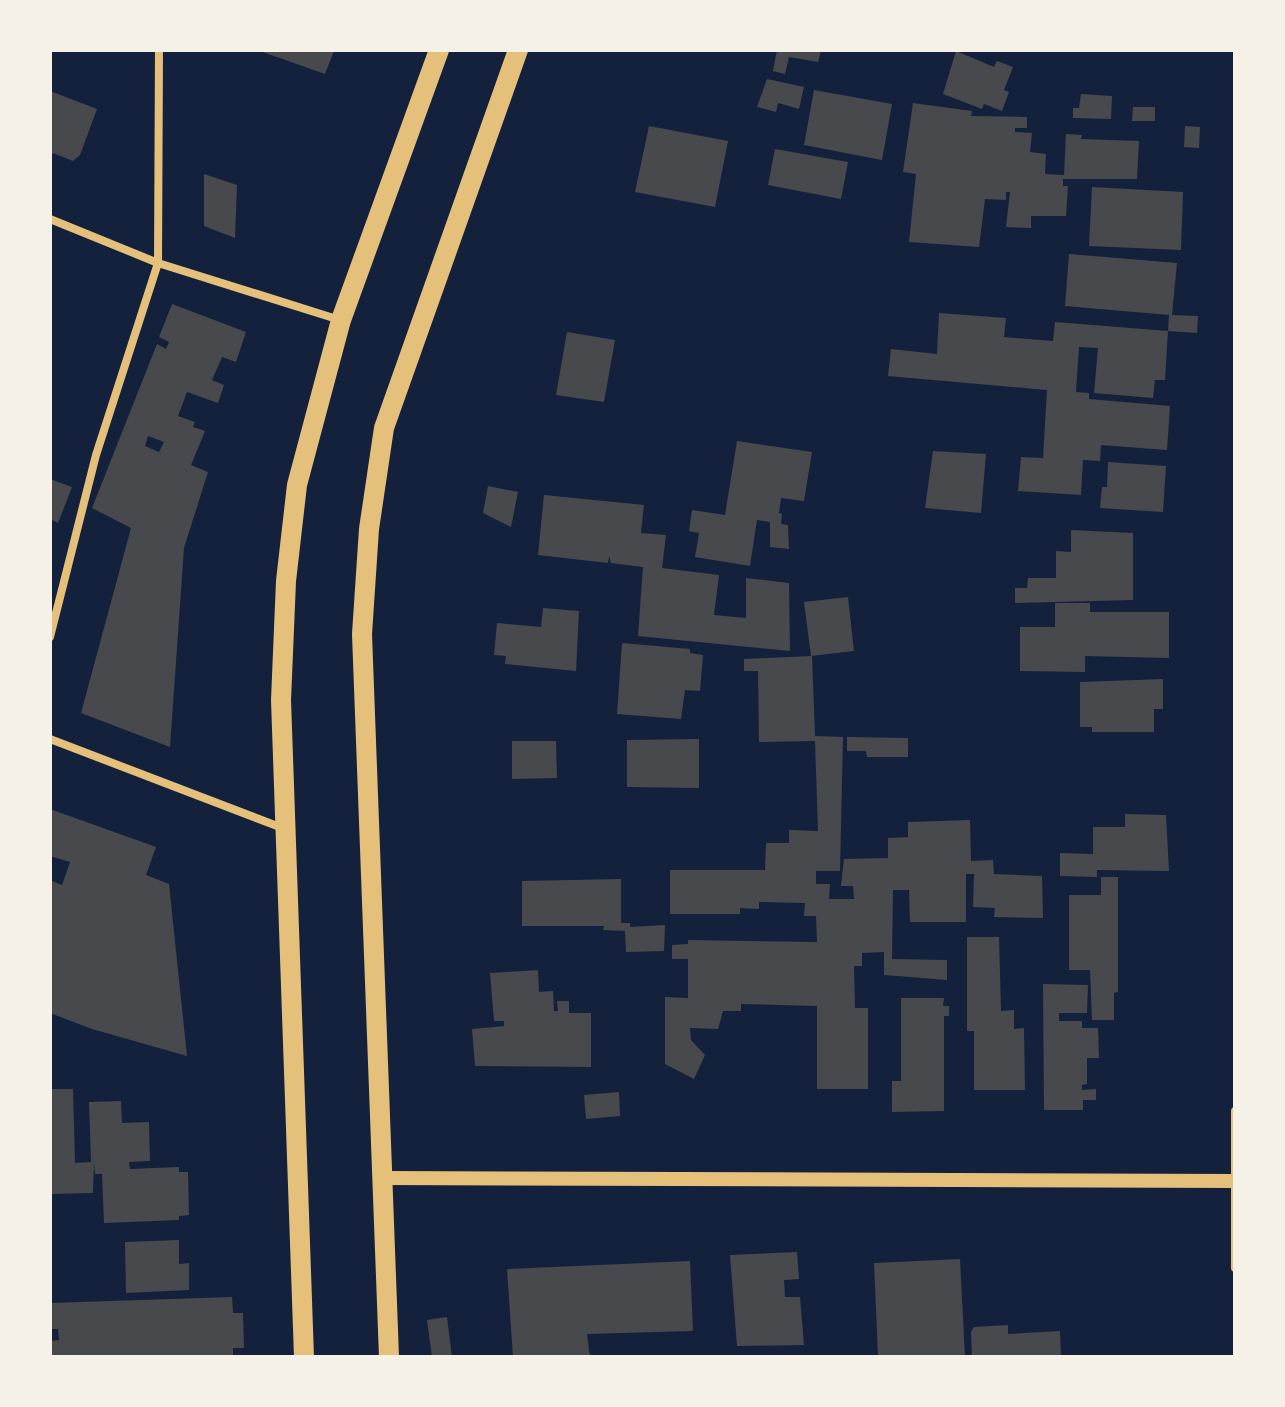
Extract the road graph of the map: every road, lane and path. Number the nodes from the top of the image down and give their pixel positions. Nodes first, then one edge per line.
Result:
1 (159, 50) edge
2 (439, 50) edge
3 (518, 50) edge
4 (50, 219) edge
5 (158, 263) junction
6 (341, 320) junction
7 (50, 637) edge
8 (50, 739) edge
9 (286, 829) junction
10 (1235, 1111) edge
11 (383, 1178) junction
12 (1234, 1181) edge
13 (1235, 1268) edge
14 (304, 1357) edge
15 (389, 1357) edge

1 - 5 street
2 - 6 main road
3 - 11 main road
4 - 5 street
5 - 6 street
5 - 7 street
6 - 9 main road
8 - 9 street
9 - 14 main road
10 - 12 street
11 - 12 street
11 - 15 main road
12 - 13 street

